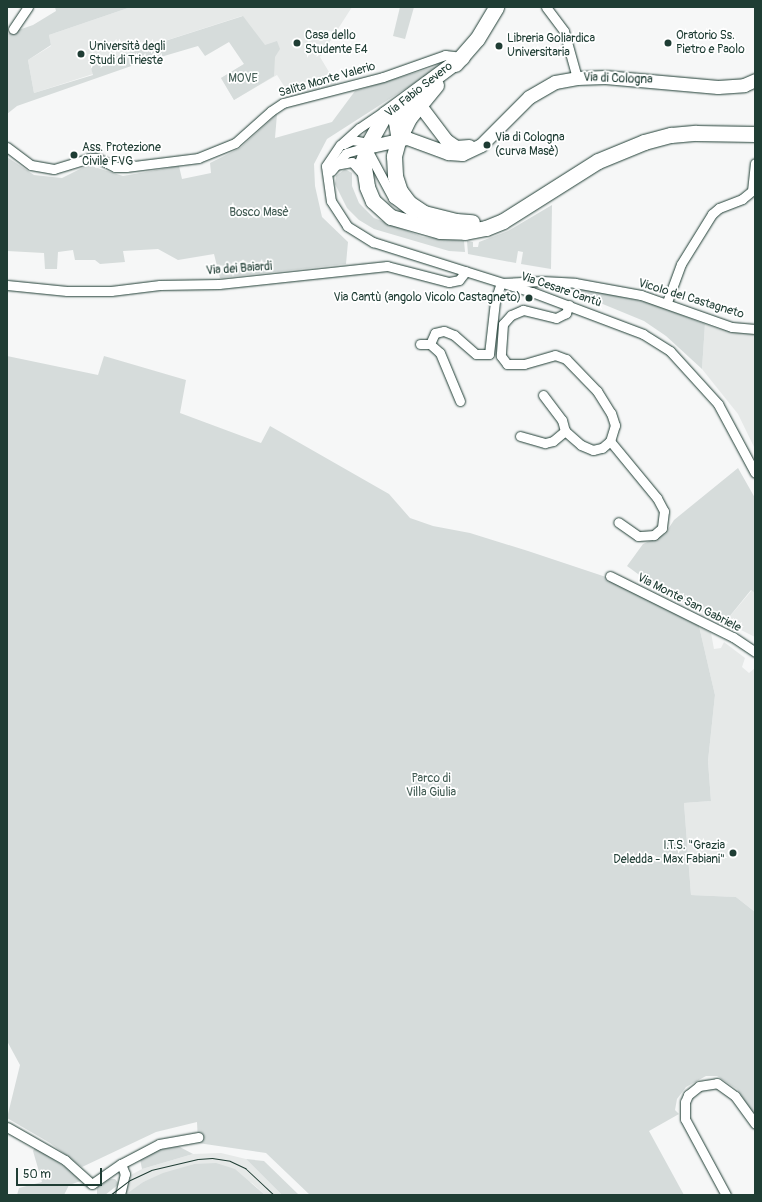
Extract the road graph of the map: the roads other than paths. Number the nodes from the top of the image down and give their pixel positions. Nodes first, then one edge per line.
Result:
1 (28, 7) edge
2 (496, 7) edge
3 (546, 7) edge
4 (13, 29) dead end
5 (462, 57) junction
6 (577, 78) junction
7 (755, 80) edge
8 (415, 99) junction
9 (755, 134) edge
10 (398, 141) junction
11 (340, 145) junction
12 (481, 145) junction
13 (367, 146) junction
14 (7, 147) edge
15 (755, 163) edge
16 (333, 166) junction
17 (364, 178) junction
18 (327, 182) junction
19 (541, 197) junction
20 (456, 221) junction
21 (466, 271) junction
22 (501, 283) junction
23 (7, 285) edge
24 (667, 302) junction
25 (569, 305) junction
26 (755, 329) edge
27 (420, 344) dead end
28 (430, 344) junction
29 (543, 395) dead end
30 (460, 401) dead end
31 (565, 431) junction
32 (520, 436) dead end
33 (610, 441) junction
34 (755, 473) edge
35 (618, 522) dead end
36 (610, 576) dead end
37 (755, 652) edge
38 (755, 1124) edge
39 (7, 1127) edge
40 (198, 1137) dead end
41 (121, 1164) junction
42 (120, 1195) edge
43 (726, 1195) edge

1 - 4 street
2 - 5 main road, Via Fabio Severo
3 - 6 street
5 - 8 main road, Via Fabio Severo
5 - 14 street, Salita Monte Valerio
6 - 7 main road, Via di Cologna
6 - 12 main road, Via di Cologna
8 - 10 main road, Via Fabio Severo
8 - 11 street, Via Cesare Cantù
8 - 12 main road
8 - 13 main road, Via Fabio Severo
9 - 19 main road, Via Fabio Severo
10 - 12 main road, Via di Cologna
10 - 13 main road, Via di Cologna
10 - 20 main road, Via Fabio Severo
11 - 13 street
11 - 18 street, Via Cesare Cantù
13 - 16 street
13 - 17 main road, Via Fabio Severo
13 - 20 street, Via Fabio Severo
15 - 24 street
16 - 17 street
16 - 18 street
17 - 19 main road, Via Fabio Severo
18 - 21 street, Via Cesare Cantù
19 - 20 main road, Via Fabio Severo
21 - 22 street, Via Cesare Cantù
21 - 23 street, Via dei Baiardi
22 - 24 street, Vicolo del Castagneto
22 - 25 street, Via Cesare Cantù
22 - 28 street
24 - 26 street, Vicolo del Castagneto
25 - 33 street
25 - 34 street, Via Cesare Cantù
27 - 28 street
28 - 30 street
29 - 31 street
31 - 32 street
31 - 33 street
33 - 35 street
36 - 37 street, Via Monte San Gabriele
38 - 43 street
39 - 41 street
40 - 41 street
41 - 42 street

